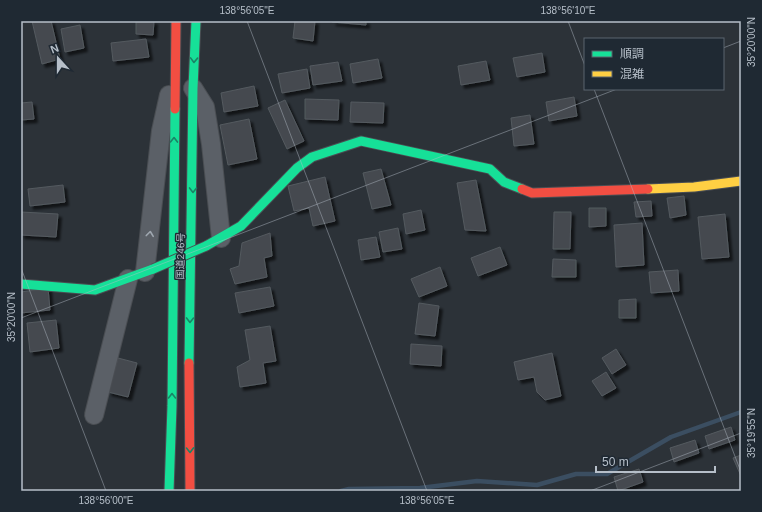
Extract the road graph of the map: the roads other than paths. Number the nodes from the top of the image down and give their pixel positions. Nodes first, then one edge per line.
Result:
1 (176, 21) edge
2 (196, 21) edge
3 (174, 71) junction
4 (193, 88) junction
5 (741, 181) edge
6 (214, 242) junction
7 (149, 271) junction
8 (128, 279) junction
9 (21, 284) edge
10 (94, 415) dead end
11 (169, 491) edge
12 (190, 491) edge

1 - 3 main road, 国道246号
2 -> 4 main road, 国道246号
7 -> 3 street
11 -> 3 main road, 国道246号
4 - 6 street
4 -> 12 main road, 国道246号
5 - 6 main road
6 - 7 main road, bridge
7 - 8 main road
8 - 9 main road
8 - 10 street

